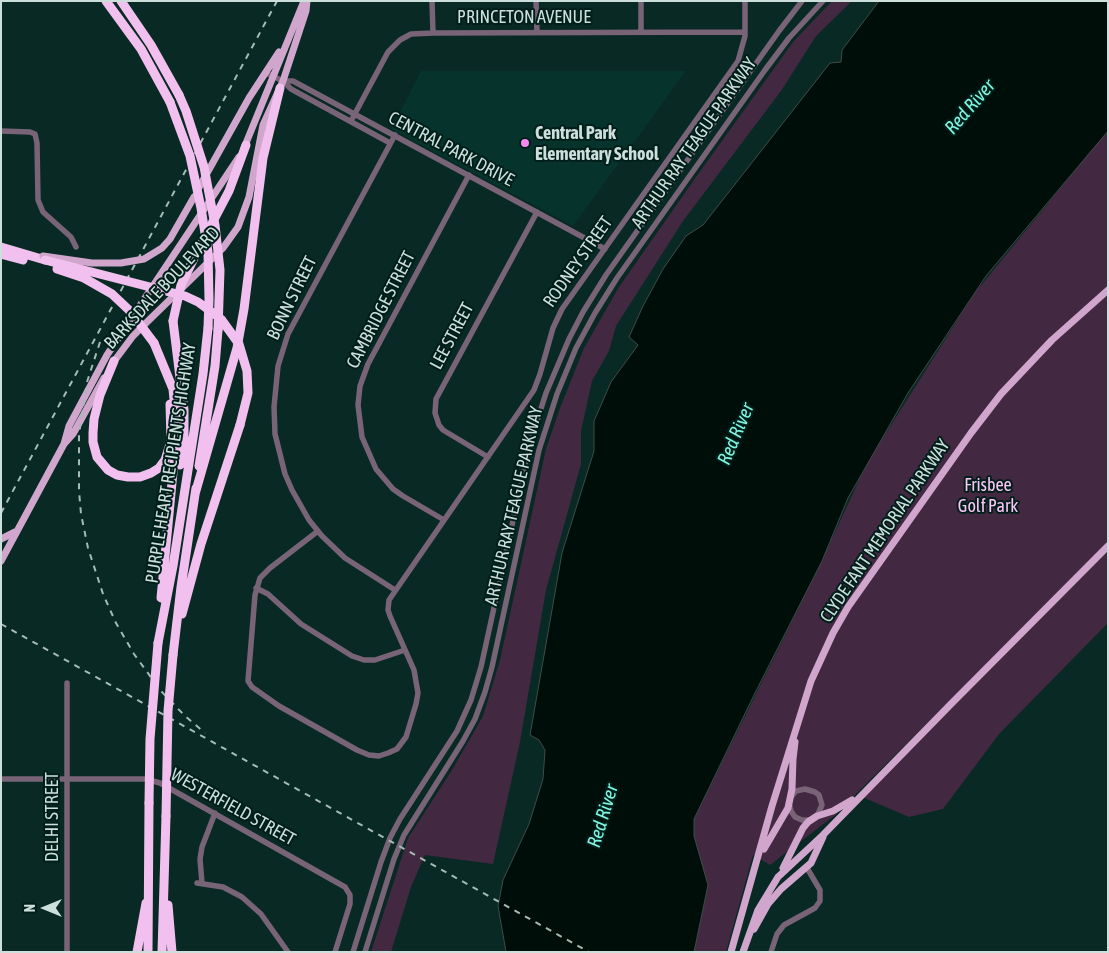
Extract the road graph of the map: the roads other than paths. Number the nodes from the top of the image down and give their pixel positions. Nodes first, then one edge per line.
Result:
1 (106, 1) edge
2 (121, 1) edge
3 (306, 1) edge
4 (432, 1) edge
5 (536, 1) edge
6 (641, 1) edge
7 (745, 1) edge
8 (802, 1) edge
9 (823, 1) edge
10 (292, 28) junction
11 (537, 32) junction
12 (641, 32) junction
13 (745, 32) junction
14 (433, 33) junction
15 (266, 73) junction
16 (274, 76) junction
17 (281, 84) junction
18 (355, 114) junction
19 (351, 121) junction
20 (1, 131) edge
21 (394, 135) junction
22 (390, 143) junction
23 (246, 145) junction
24 (469, 175) junction
25 (537, 212) junction
26 (1, 247) edge
27 (76, 247) dead end
28 (605, 249) junction
29 (1, 254) edge
30 (44, 260) junction
31 (1108, 290) edge
32 (114, 361) junction
33 (167, 372) junction
34 (64, 444) junction
35 (488, 457) junction
36 (195, 494) junction
37 (444, 520) junction
38 (19, 528) junction
39 (168, 529) junction
40 (318, 530) junction
41 (1, 539) edge
42 (1108, 546) edge
43 (2, 556) edge
44 (256, 588) junction
45 (395, 590) junction
46 (158, 643) junction
47 (174, 650) junction
48 (405, 650) junction
49 (67, 683) dead end
50 (803, 708) junction
51 (1, 779) edge
52 (67, 779) junction
53 (860, 796) junction
54 (790, 800) junction
55 (215, 813) junction
56 (818, 816) junction
57 (810, 820) junction
58 (828, 830) junction
59 (165, 862) junction
60 (807, 868) junction
61 (778, 876) junction
62 (149, 888) junction
63 (748, 891) junction
64 (67, 952) edge
65 (137, 952) edge
66 (148, 952) edge
67 (162, 952) edge
68 (172, 952) edge
69 (288, 952) edge
70 (335, 952) edge
71 (354, 952) edge
72 (365, 952) edge
73 (731, 952) edge
74 (743, 952) edge
75 (771, 952) edge

1 - 46 highway, PURPLE HEART RECIPIENTS HIGHWAY, bridge
2 - 36 highway, PURPLE HEART RECIPIENTS HIGHWAY, bridge
3 - 10 main road, BARKSDALE BOULEVARD
3 - 17 main road, BARKSDALE BOULEVARD
4 - 14 street
5 - 11 street
6 - 12 street
7 - 13 street, RODNEY STREET
8 - 71 street, ARTHUR RAY TEAGUE PARKWAY
9 - 72 street, ARTHUR RAY TEAGUE PARKWAY
10 - 15 main road
10 - 16 main road, BARKSDALE BOULEVARD
11 - 12 street, PRINCETON AVENUE
11 - 14 street, PRINCETON AVENUE
12 - 13 street, PRINCETON AVENUE
13 - 28 street, RODNEY STREET
14 - 18 street, PRINCETON AVENUE
15 - 16 street, CENTRAL PARK DRIVE
15 - 30 main road, bridge
16 - 17 street, CENTRAL PARK DRIVE
16 - 23 main road, BARKSDALE BOULEVARD
17 - 18 street, CENTRAL PARK DRIVE
17 - 19 street, CENTRAL PARK DRIVE
17 - 32 main road, BARKSDALE BOULEVARD
17 - 36 highway
18 - 19 street, PRINCETON AVENUE
18 - 21 street, CENTRAL PARK DRIVE
19 - 22 street, CENTRAL PARK DRIVE
20 - 27 street
21 - 22 street, BONN STREET
21 - 24 street, CENTRAL PARK DRIVE
22 - 40 street, BONN STREET
23 - 34 main road, BARKSDALE BOULEVARD
23 - 39 highway, bridge
24 - 25 street, CENTRAL PARK DRIVE
24 - 37 street, CAMBRIDGE STREET
25 - 28 street, CENTRAL PARK DRIVE
25 - 35 street, LEE STREET
26 - 30 highway
28 - 35 street, RODNEY STREET
29 - 30 highway
30 - 33 highway, bridge
30 - 47 highway, bridge
31 - 50 main road, CLYDE FANT MEMORIAL PARKWAY
32 - 33 highway
32 - 34 main road, BARKSDALE BOULEVARD
33 - 39 highway
34 - 38 main road, BARKSDALE BOULEVARD
35 - 37 street, RODNEY STREET
36 - 47 highway, PURPLE HEART RECIPIENTS HIGHWAY
37 - 45 street, RODNEY STREET
38 - 41 main road
38 - 43 main road, BARKSDALE BOULEVARD
39 - 46 highway
40 - 44 street
40 - 45 street, BONN STREET
42 - 53 main road
44 - 48 street
44 - 48 street
45 - 48 street
46 - 62 highway, PURPLE HEART RECIPIENTS HIGHWAY, bridge
47 - 59 highway, PURPLE HEART RECIPIENTS HIGHWAY, bridge
49 - 52 street, DELHI STREET
50 - 54 main road
50 - 63 main road, CLYDE FANT MEMORIAL PARKWAY
51 - 52 street, WESTERFIELD STREET
52 - 55 street, WESTERFIELD STREET
52 - 64 street, DELHI STREET
53 - 56 main road
53 - 58 main road
54 - 56 street
54 - 57 street
54 - 63 main road
55 - 69 street
55 - 70 street, WESTERFIELD STREET
56 - 57 main road
57 - 61 main road
58 - 60 main road
58 - 61 main road
59 - 67 highway, PURPLE HEART RECIPIENTS HIGHWAY
59 - 68 highway
60 - 74 main road
60 - 75 street
61 - 74 main road
62 - 65 highway
62 - 66 highway, PURPLE HEART RECIPIENTS HIGHWAY
63 - 73 main road, CLYDE FANT MEMORIAL PARKWAY

